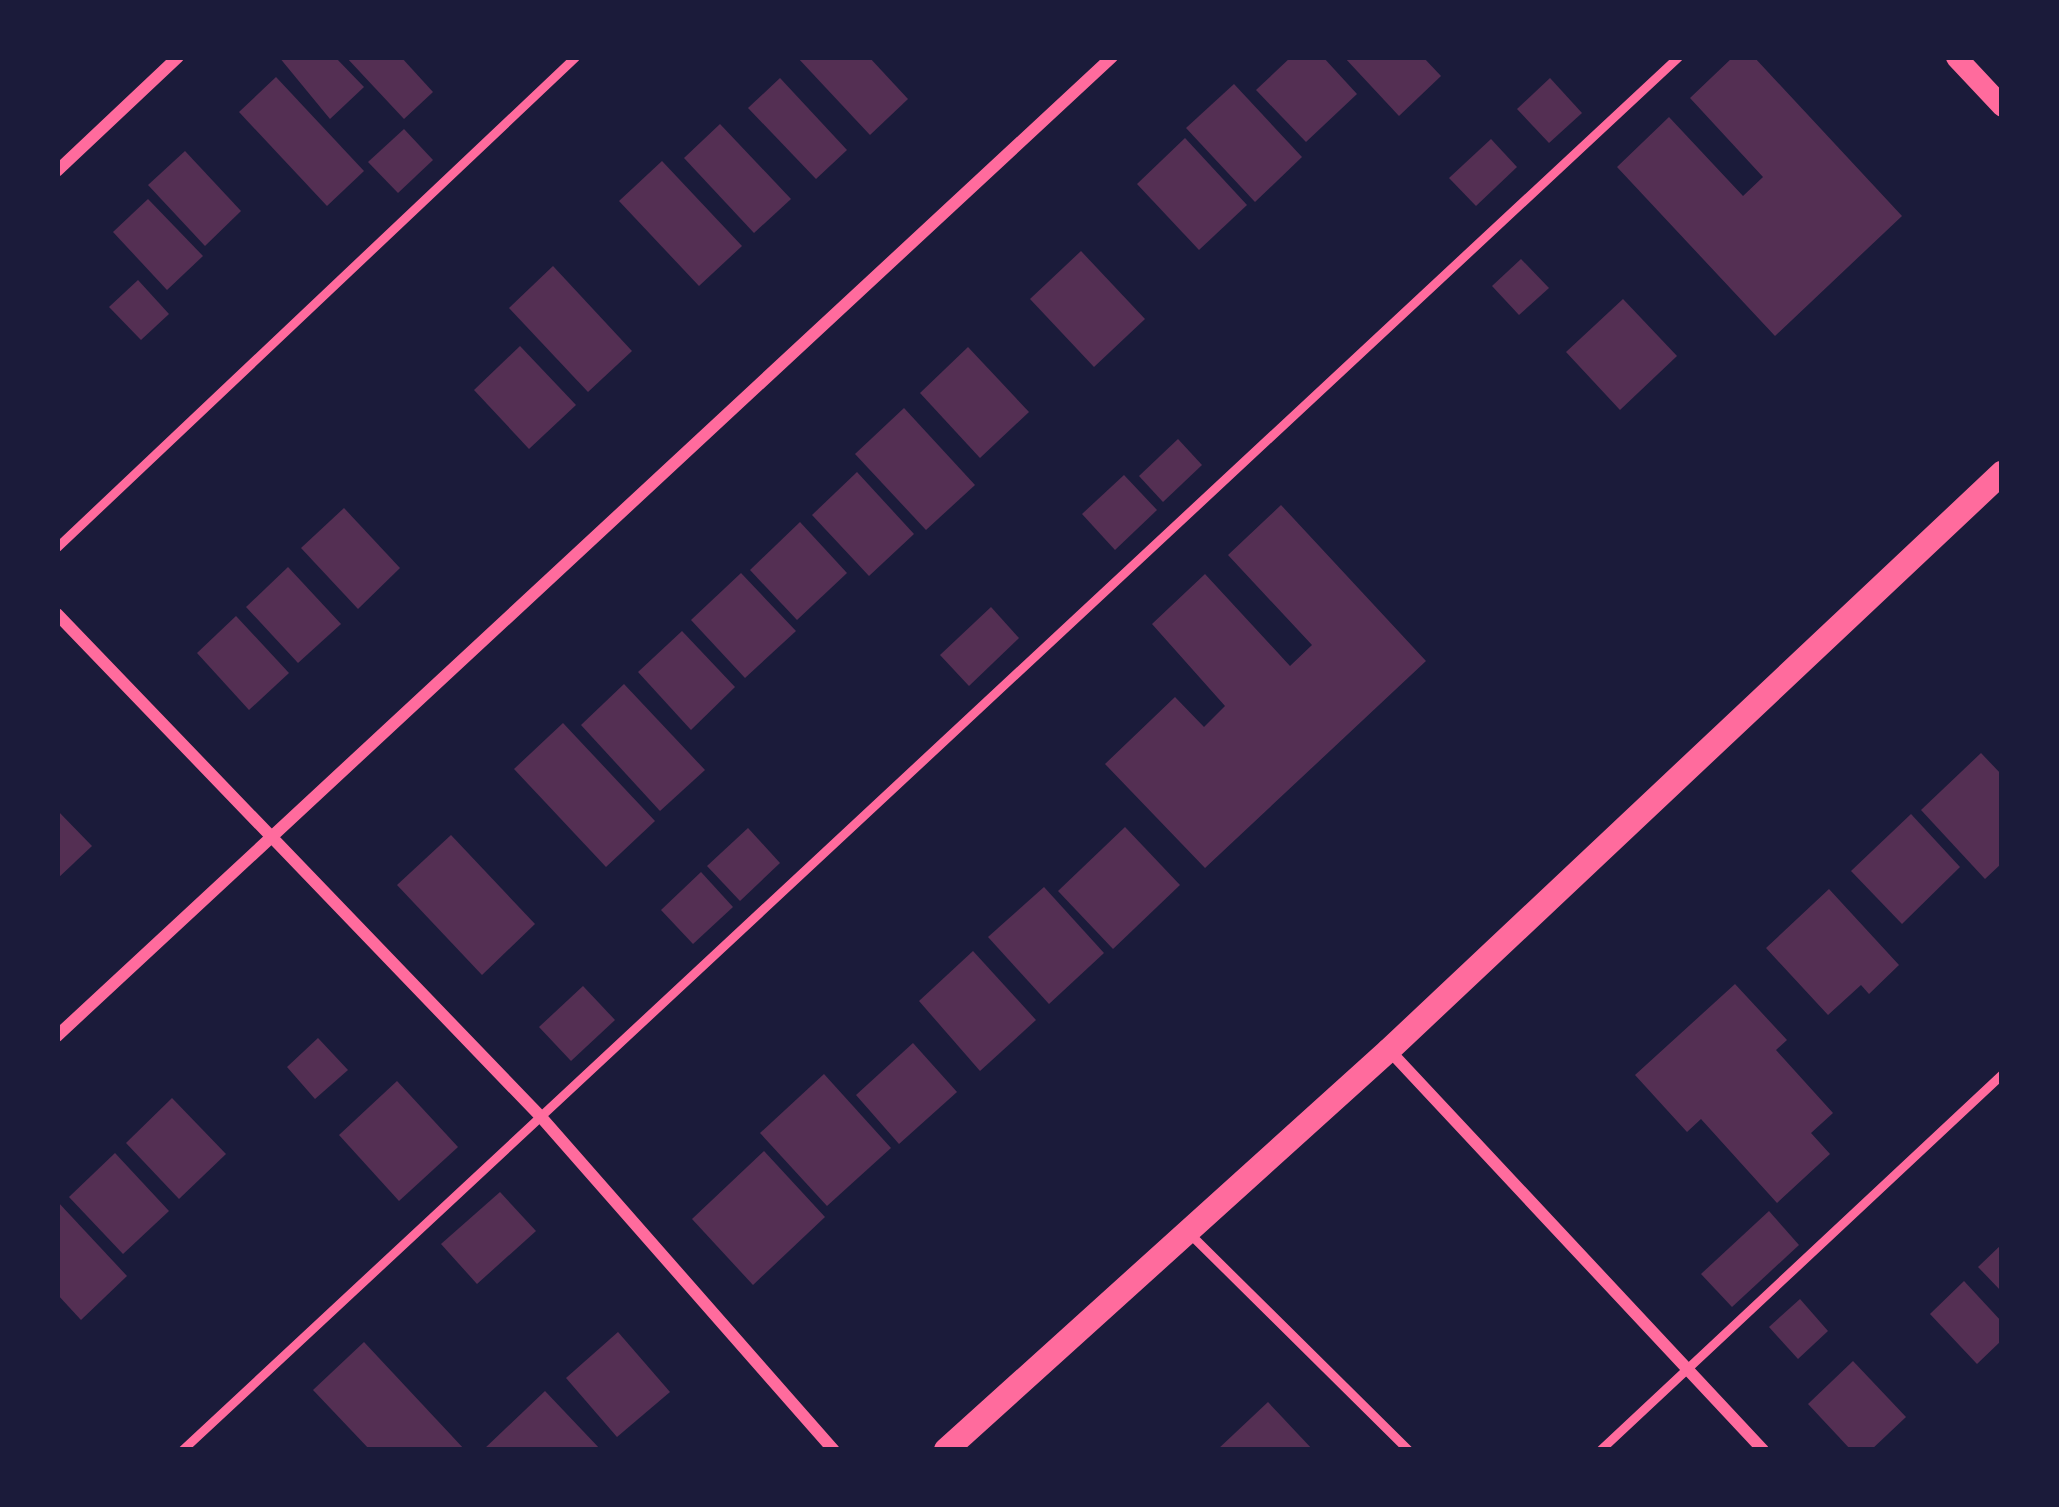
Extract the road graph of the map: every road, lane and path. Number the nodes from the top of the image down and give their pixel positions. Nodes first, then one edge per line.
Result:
1 (178, 57) edge
2 (575, 57) edge
3 (1112, 57) edge
4 (1678, 57) edge
5 (1956, 57) edge
6 (2002, 106) edge
7 (57, 171) edge
8 (2002, 473) edge
9 (57, 547) edge
10 (57, 614) edge
11 (268, 841) junction
12 (57, 1036) edge
13 (1389, 1050) junction
14 (2002, 1074) edge
15 (542, 1118) junction
16 (1188, 1232) junction
17 (1687, 1368) junction
18 (182, 1450) edge
19 (834, 1450) edge
20 (946, 1450) edge
21 (1408, 1450) edge
22 (1600, 1450) edge
23 (1763, 1450) edge

1 - 7 street
2 - 9 lane
3 - 11 street
4 - 15 lane
5 - 6 street
8 - 13 main road
10 - 11 street
11 - 12 street
11 - 15 street
13 - 16 main road
13 - 17 street
14 - 17 lane
15 - 18 lane
15 - 19 street
16 - 20 main road
16 - 21 lane
17 - 22 lane
17 - 23 street

